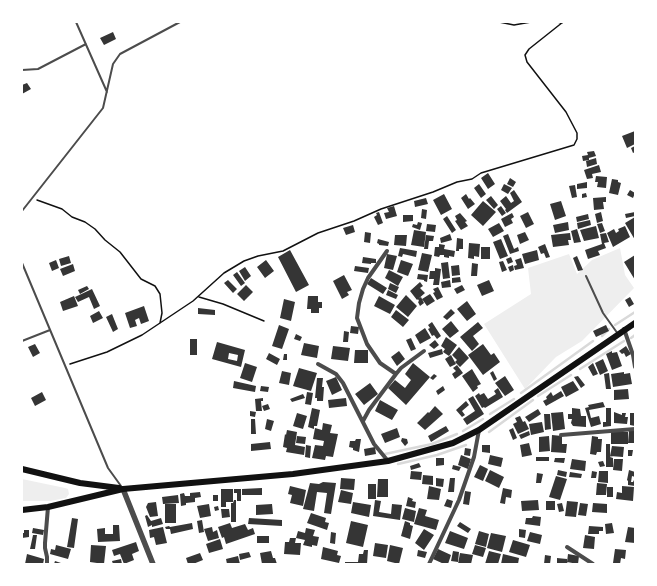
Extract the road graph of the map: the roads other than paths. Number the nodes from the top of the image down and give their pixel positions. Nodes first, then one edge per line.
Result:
1 (76, 22) edge
2 (180, 22) edge
3 (86, 44) junction
4 (22, 70) edge
5 (107, 94) junction
6 (22, 211) edge
7 (387, 251) dead end
8 (22, 263) edge
9 (586, 276) dead end
10 (635, 323) edge
11 (624, 329) junction
12 (50, 330) junction
13 (618, 334) junction
14 (22, 341) edge
15 (424, 351) dead end
16 (318, 364) dead end
17 (635, 367) edge
18 (396, 374) junction
19 (363, 421) junction
20 (635, 429) edge
21 (479, 430) junction
22 (560, 435) dead end
23 (388, 461) junction
24 (22, 469) edge
25 (122, 489) junction
26 (48, 507) junction
27 (22, 510) edge
28 (567, 547) dead end
29 (46, 564) edge
30 (153, 564) edge
31 (428, 564) edge
32 (593, 564) edge

1 - 3 lane
2 - 5 lane
3 - 4 lane
3 - 5 lane
5 - 6 lane
7 - 18 street
8 - 12 lane
9 - 13 lane
10 - 11 main road
11 - 13 main road
11 - 17 street
12 - 14 lane
12 - 25 lane
13 - 21 main road
15 - 18 street
16 - 19 street
18 - 19 street
19 - 23 street
20 - 22 street
21 - 23 main road
21 - 31 street
23 - 25 main road
24 - 25 main road
25 - 26 main road
25 - 30 street
26 - 27 main road
26 - 29 street
28 - 32 street

